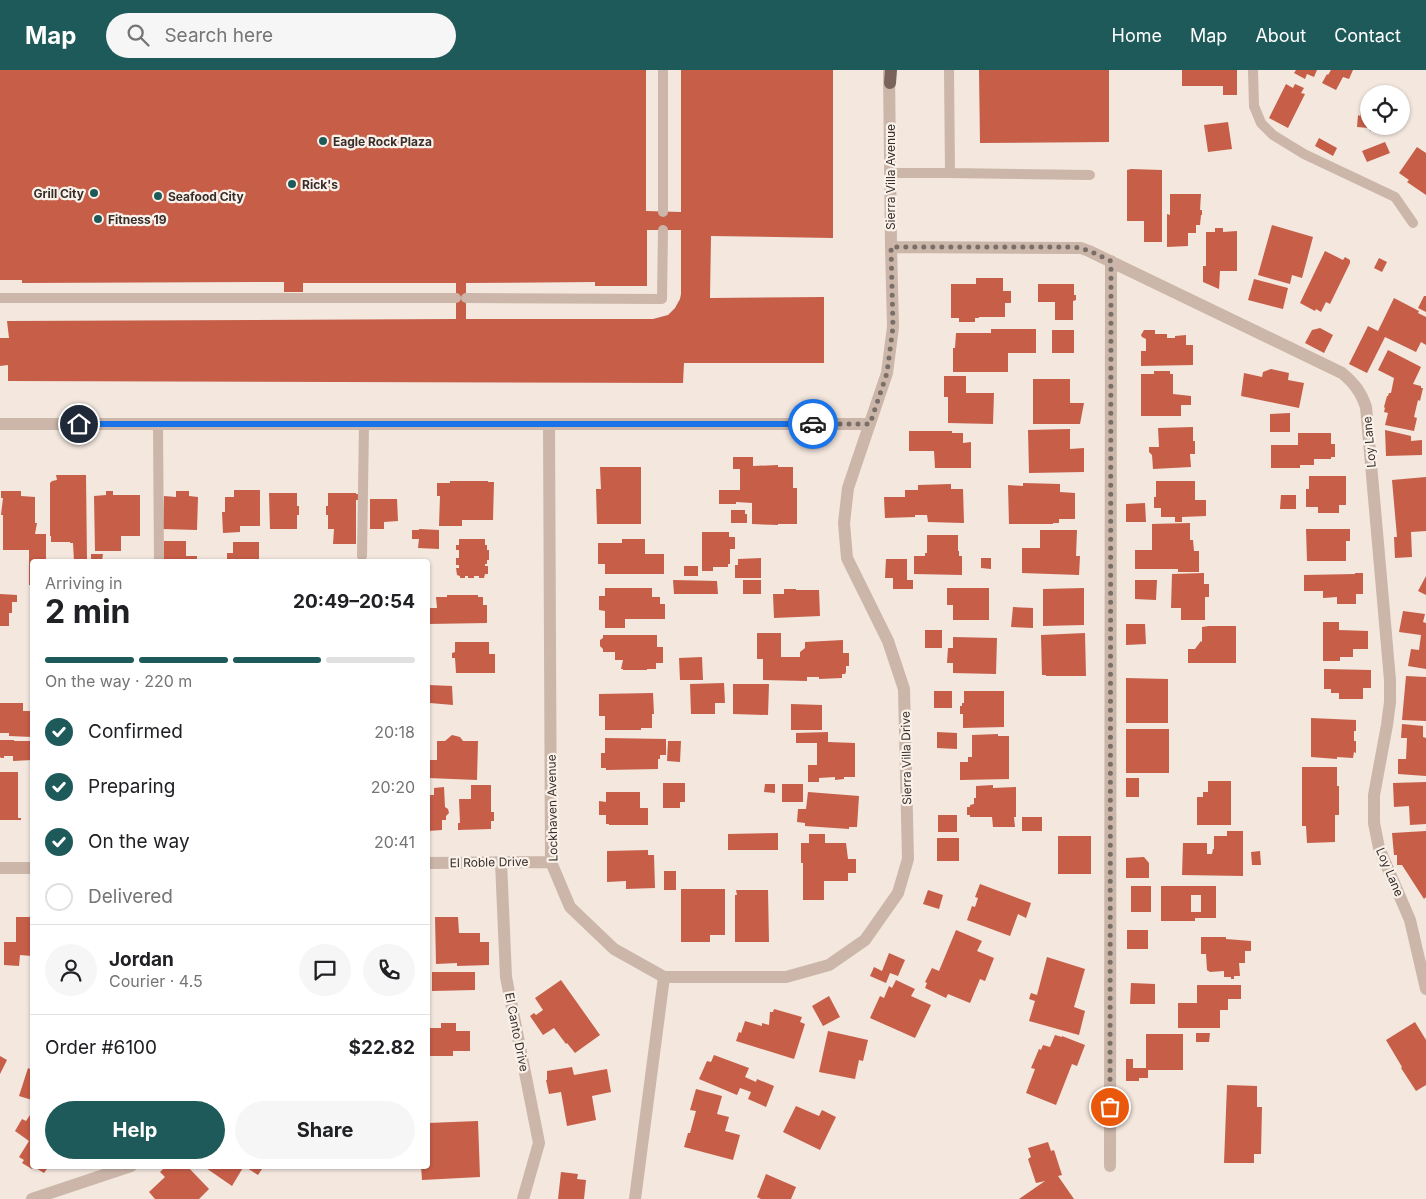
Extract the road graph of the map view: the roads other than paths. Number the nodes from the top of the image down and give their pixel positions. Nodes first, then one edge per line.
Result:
1 (663, 70) edge
2 (949, 70) edge
3 (1253, 70) edge
4 (890, 74) edge
5 (890, 173) junction
6 (950, 173) junction
7 (1090, 175) dead end
8 (663, 212) dead end
9 (1413, 223) dead end
10 (663, 230) dead end
11 (891, 247) junction
12 (1111, 261) junction
13 (0, 298) edge
14 (887, 373) joint
15 (0, 424) edge
16 (158, 424) junction
17 (364, 424) junction
18 (549, 424) junction
19 (870, 424) junction
20 (362, 556) dead end
21 (159, 559) edge
22 (501, 862) junction
23 (551, 862) junction
24 (430, 863) edge
25 (0, 868) edge
26 (30, 868) edge
27 (664, 977) junction
28 (1426, 989) edge
29 (1110, 1166) dead end
30 (122, 1169) edge
31 (32, 1199) edge
32 (523, 1199) edge
33 (635, 1199) edge

1 - 8 lane
2 - 6 lane
3 - 9 lane
4 - 5 street, Sierra Villa Avenue
5 - 6 lane
5 - 11 street, Sierra Villa Avenue
6 - 7 lane
10 - 13 lane
11 - 12 street, Loy Lane
11 - 14 street, Sierra Villa Avenue
12 - 28 street, Loy Lane
12 - 29 street
14 - 19 street, Sierra Villa Drive
15 - 16 street
16 - 17 street
16 - 21 lane
17 - 18 street
17 - 20 lane
18 - 19 street
18 - 23 street, Lockhaven Avenue
19 - 27 street, Sierra Villa Drive
22 - 23 street, El Roble Drive
22 - 24 street, El Roble Drive
22 - 32 street, El Canto Drive
23 - 27 street, Lockhaven Avenue
25 - 26 street
27 - 33 street
30 - 31 street

